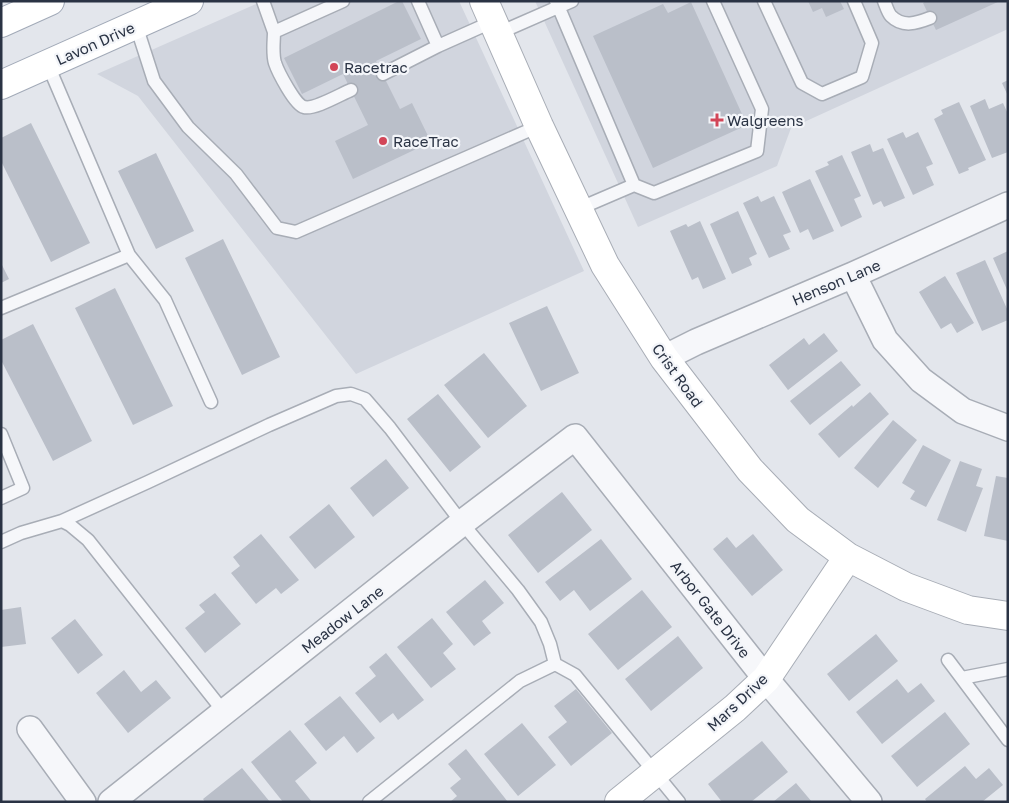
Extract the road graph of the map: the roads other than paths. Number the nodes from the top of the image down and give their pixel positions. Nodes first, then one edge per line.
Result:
1 (50, 1) edge
2 (189, 1) edge
3 (263, 1) edge
4 (343, 1) edge
5 (418, 1) edge
6 (572, 1) edge
7 (712, 1) edge
8 (764, 1) edge
9 (854, 1) edge
10 (884, 1) edge
11 (557, 4) edge
12 (492, 18) edge
13 (930, 18) dead end
14 (1, 23) edge
15 (136, 25) junction
16 (274, 32) junction
17 (438, 46) junction
18 (48, 65) junction
19 (383, 74) dead end
20 (1, 85) edge
21 (351, 90) dead end
22 (539, 126) junction
23 (634, 185) junction
24 (1008, 205) edge
25 (578, 209) junction
26 (129, 255) junction
27 (853, 276) junction
28 (1, 308) edge
29 (664, 358) junction
30 (211, 402) dead end
31 (1008, 428) edge
32 (1, 434) edge
33 (575, 437) joint
34 (1, 498) edge
35 (62, 521) junction
36 (462, 523) junction
37 (1, 542) edge
38 (848, 557) junction
39 (1008, 616) edge
40 (948, 660) dead end
41 (555, 664) junction
42 (1008, 669) edge
43 (962, 678) junction
44 (766, 679) junction
45 (224, 712) junction
46 (30, 729) dead end
47 (1008, 740) edge
48 (656, 772) junction
49 (83, 802) edge
50 (111, 802) edge
51 (369, 802) edge
52 (619, 802) edge
53 (679, 802) edge
54 (869, 802) edge

1 - 14 street
2 - 15 street, Lavon Drive
3 - 16 lane
4 - 16 lane
5 - 17 lane
6 - 11 lane
7 - 23 lane
8 - 9 lane
10 - 13 lane
11 - 12 lane
11 - 23 lane
12 - 17 lane
12 - 22 street, Crist Road
15 - 18 street, Lavon Drive
15 - 22 lane
16 - 21 lane
17 - 19 lane
18 - 20 street, Lavon Drive
18 - 26 lane
22 - 25 street, Crist Road
23 - 25 lane
24 - 27 street, Henson Lane
25 - 29 street, Crist Road
26 - 28 lane
26 - 30 lane
27 - 29 street, Henson Lane
27 - 31 street
29 - 38 street, Crist Road
32 - 34 lane
33 - 36 street, Meadow Lane
33 - 44 street, Arbor Gate Drive
35 - 36 lane
35 - 37 lane
35 - 45 lane
36 - 41 lane
36 - 45 street, Meadow Lane
38 - 39 street, Crist Road
38 - 44 street, Mars Drive
40 - 43 lane
41 - 48 lane
41 - 51 lane
42 - 43 lane
43 - 47 lane
44 - 48 street, Mars Drive
44 - 54 street, Arbor Gate Drive
45 - 50 street, Meadow Lane
46 - 49 street
48 - 52 street, Mars Drive
48 - 53 lane

